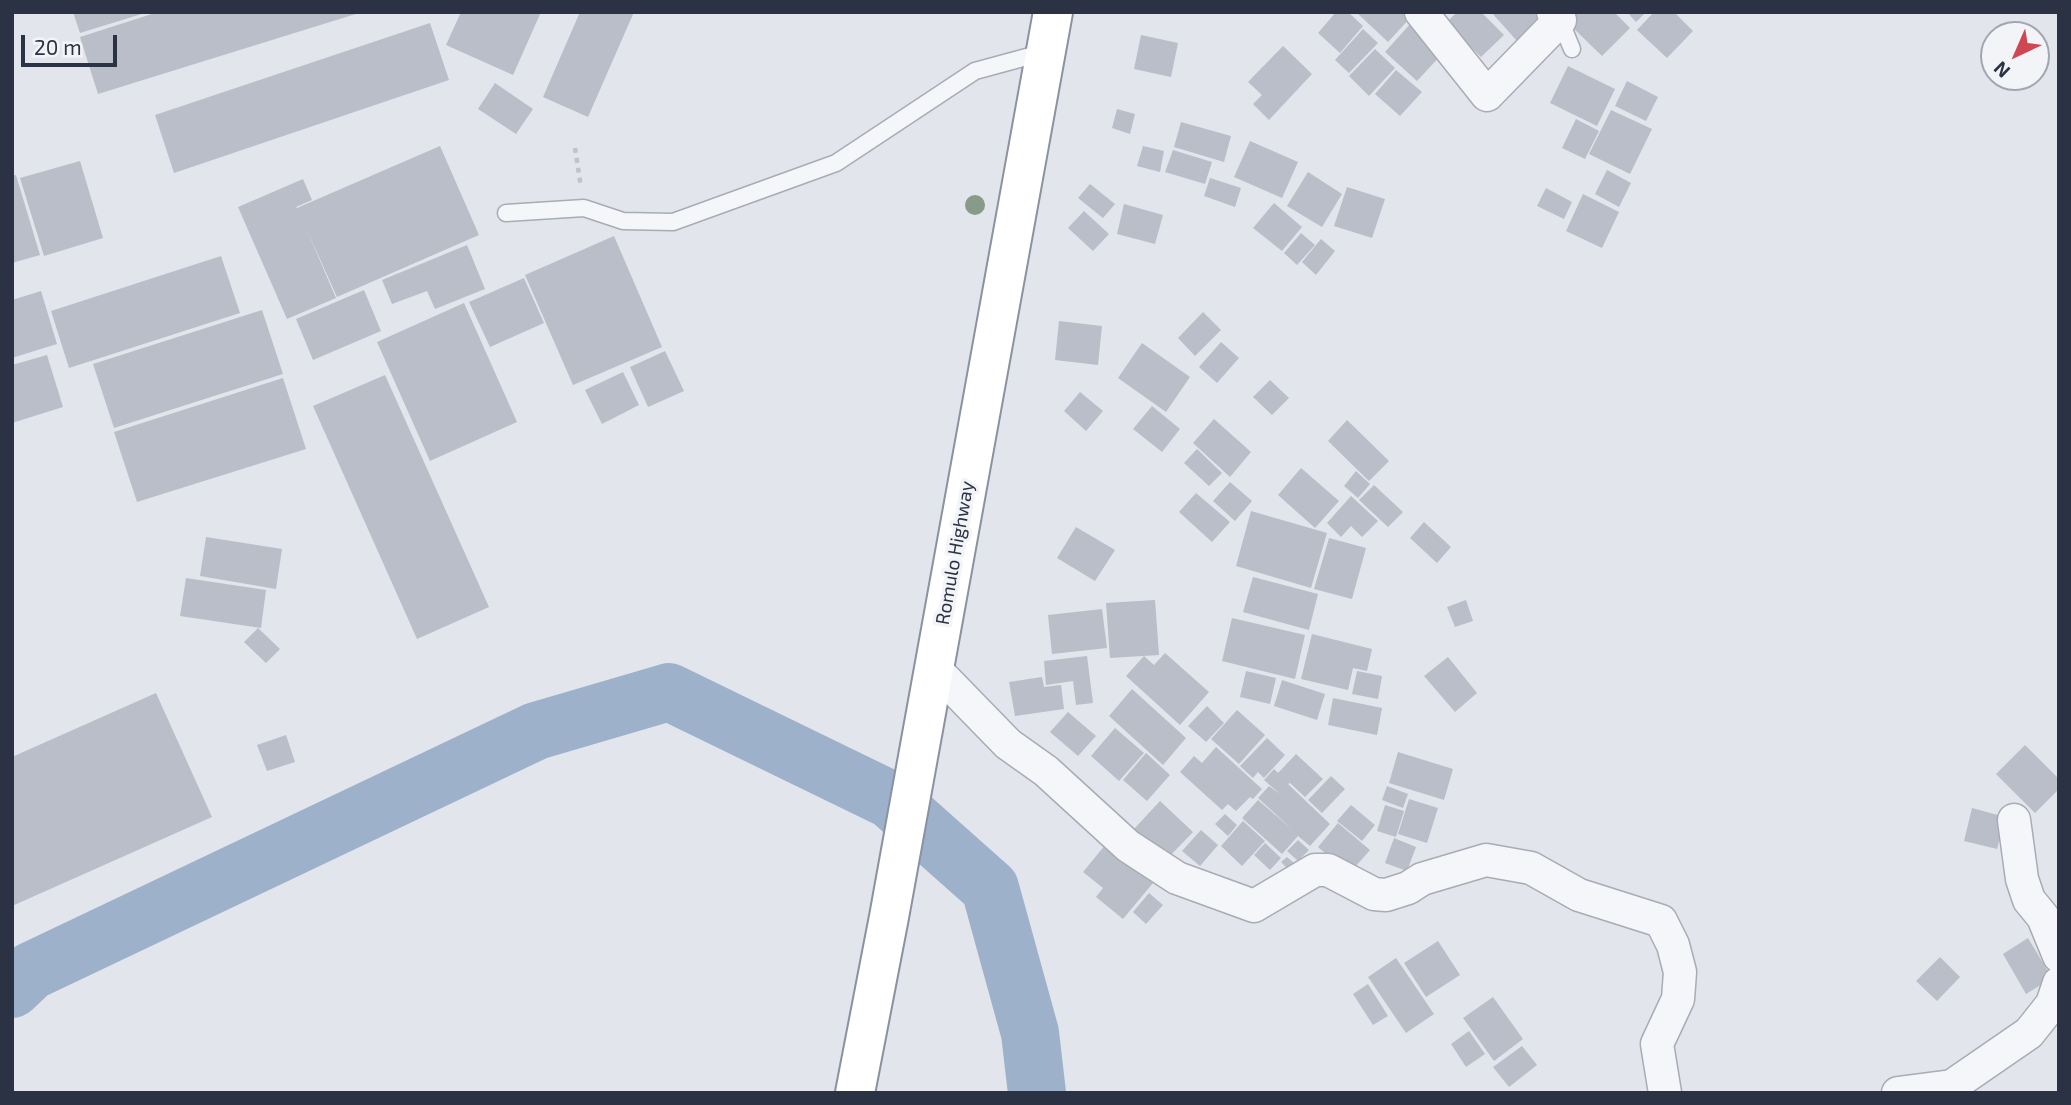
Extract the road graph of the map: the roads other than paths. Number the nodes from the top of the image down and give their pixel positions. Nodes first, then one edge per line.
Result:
1 (1053, 12) edge
2 (1421, 12) edge
3 (1564, 23) edge
4 (1045, 52) junction
5 (506, 213) dead end
6 (930, 686) junction
7 (2014, 820) dead end
8 (2059, 956) edge
9 (2059, 984) edge
10 (855, 1093) edge
11 (1665, 1093) edge
12 (1898, 1093) edge

1 - 4 highway, Romulo Highway
2 - 3 street
4 - 5 lane
4 - 6 highway, Romulo Highway
6 - 10 highway, Romulo Highway
6 - 11 street
7 - 8 street
9 - 12 street

